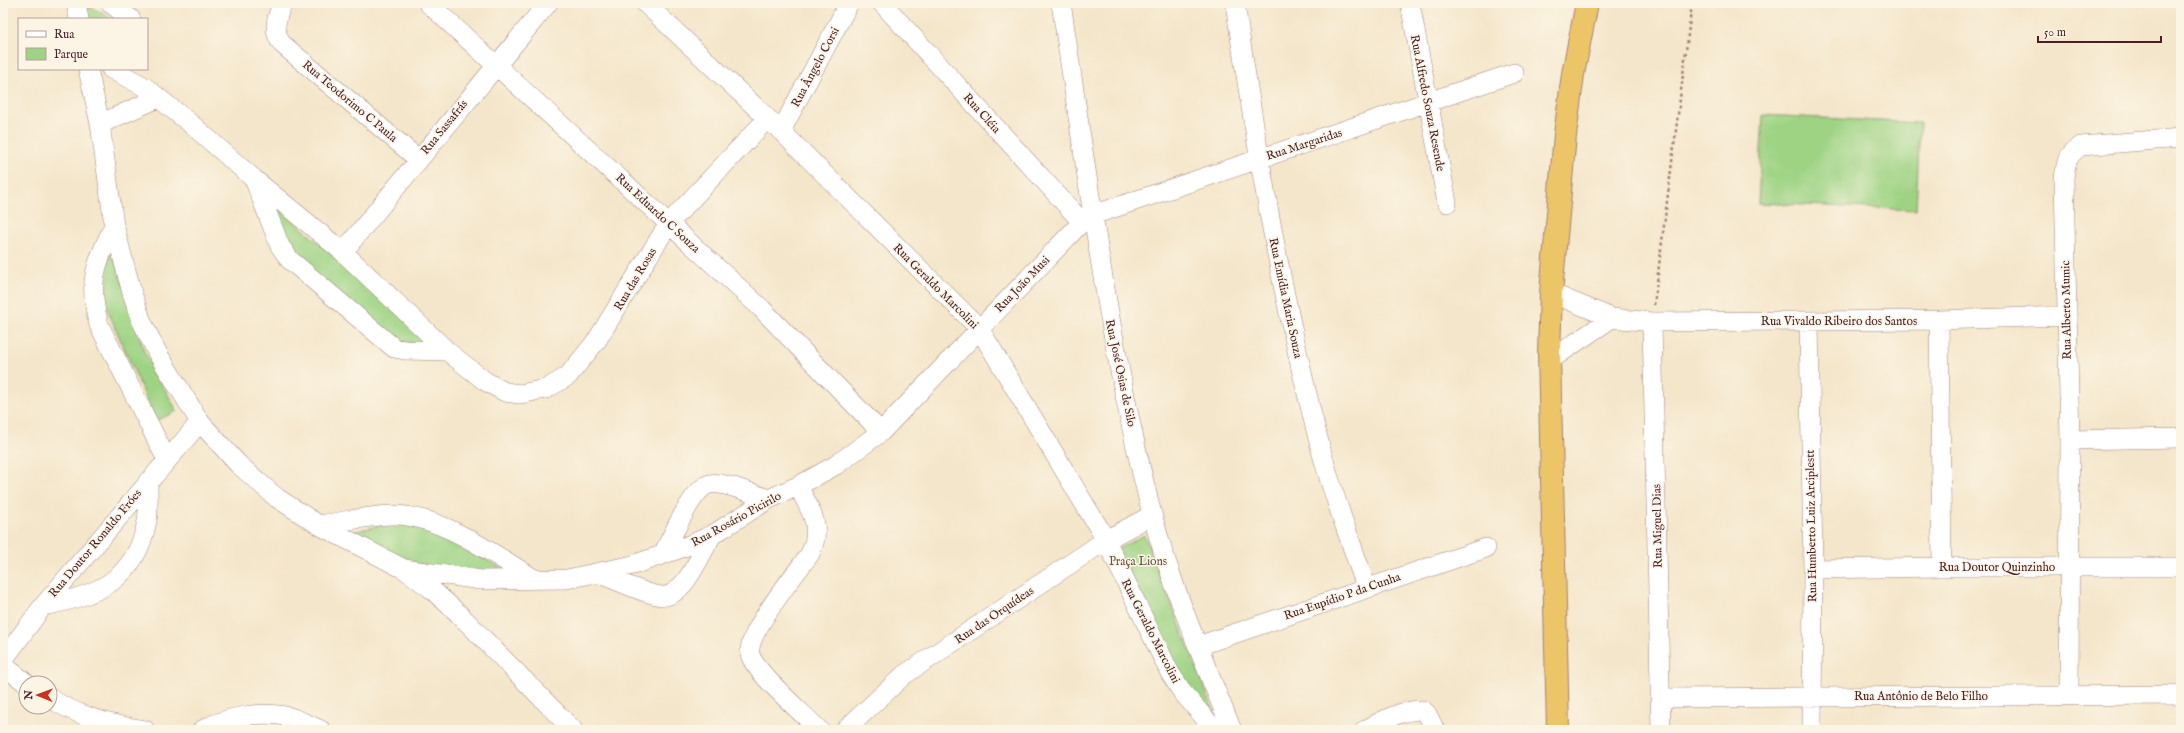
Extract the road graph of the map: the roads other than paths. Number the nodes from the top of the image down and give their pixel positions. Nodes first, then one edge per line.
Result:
1 (76, 3) edge
2 (110, 3) edge
3 (283, 3) edge
4 (428, 3) edge
5 (548, 3) edge
6 (644, 3) edge
7 (849, 3) edge
8 (882, 3) edge
9 (1061, 3) edge
10 (1235, 3) edge
11 (1410, 3) edge
12 (1587, 3) edge
13 (79, 18) edge
14 (130, 18) edge
15 (496, 64) junction
16 (88, 70) edge
17 (113, 70) edge
18 (1514, 73) dead end
19 (150, 85) edge
20 (1427, 103) junction
21 (767, 119) junction
22 (100, 124) junction
23 (781, 131) junction
24 (2181, 138) edge
25 (418, 158) junction
26 (1258, 158) junction
27 (254, 179) junction
28 (1447, 203) dead end
29 (1088, 218) junction
30 (669, 223) junction
31 (114, 225) junction
32 (342, 252) junction
33 (1551, 292) junction
34 (2066, 316) junction
35 (1612, 318) junction
36 (1939, 320) junction
37 (1808, 321) junction
38 (1652, 322) junction
39 (979, 328) junction
40 (447, 351) junction
41 (1550, 360) junction
42 (200, 422) junction
43 (884, 429) junction
44 (2181, 438) edge
45 (2070, 440) junction
46 (167, 460) junction
47 (148, 481) junction
48 (798, 486) junction
49 (769, 499) junction
50 (1152, 515) junction
51 (320, 525) junction
52 (712, 535) junction
53 (1106, 540) junction
54 (1486, 548) dead end
55 (663, 554) junction
56 (1942, 567) junction
57 (2181, 567) edge
58 (2068, 568) junction
59 (404, 569) junction
60 (1813, 569) junction
61 (600, 574) junction
62 (537, 581) junction
63 (1366, 587) junction
64 (43, 606) junction
65 (1198, 646) junction
66 (3, 660) edge
67 (3, 665) edge
68 (18, 677) edge
69 (2181, 695) edge
70 (1812, 696) junction
71 (2069, 696) junction
72 (1661, 698) junction
73 (58, 703) edge
74 (145, 730) edge
75 (202, 730) edge
76 (321, 730) edge
77 (573, 730) edge
78 (819, 730) edge
79 (845, 730) edge
80 (1215, 730) edge
81 (1232, 730) edge
82 (1365, 730) edge
83 (1435, 730) edge
84 (1558, 730) edge
85 (1661, 730) edge
86 (1812, 730) edge

1 - 13 street
2 - 14 street
3 - 25 street, Rua Teodorimo C Paula
4 - 15 street, Rua Eduardo C Souza
5 - 15 street, Rua Sassafrás
6 - 21 street, Rua Geraldo Marcolini
7 - 23 street, Rua Ângelo Corsi
8 - 29 street, Rua Cléia
9 - 29 street, Rua José Osias de Silo
10 - 26 street, Rua Emídia Maria Souza
11 - 20 street, Rua Alfredo Souza Resende
12 - 33 highway
15 - 25 street, Rua Sassafrás
15 - 30 street, Rua Eduardo C Souza
16 - 22 street
17 - 19 street, Rua das Rosas
18 - 20 street, Rua Margaridas
19 - 22 street
19 - 27 street, Rua das Rosas
20 - 26 street, Rua Margaridas
20 - 28 street, Rua Alfredo Souza Resende
21 - 23 street, Rua Geraldo Marcolini
21 - 30 street, Rua das Rosas
22 - 31 street
23 - 39 street, Rua Geraldo Marcolini
24 - 34 street, Rua Alberto Mumic
25 - 32 street, Rua Sassafrás
26 - 29 street, Rua Margaridas
26 - 63 street, Rua Emídia Maria Souza
27 - 32 street, Rua das Rosas
27 - 40 street
29 - 39 street, Rua João Musi
29 - 50 street, Rua José Osias de Silo
30 - 40 street, Rua das Rosas
30 - 43 street, Rua Eduardo C Souza
31 - 42 street
31 - 46 street
32 - 40 street, Rua das Rosas
33 - 35 street, Rua Vivaldo Ribeiro dos Santos
33 - 41 highway
34 - 36 street, Rua Vivaldo Ribeiro dos Santos
34 - 45 street, Rua Alberto Mumic
35 - 38 street, Rua Vivaldo Ribeiro dos Santos
35 - 41 street
36 - 37 street, Rua Vivaldo Ribeiro dos Santos
36 - 56 street
37 - 38 street, Rua Vivaldo Ribeiro dos Santos
37 - 60 street, Rua Humberto Luiz Arciplestt
38 - 72 street, Rua Miguel Dias
39 - 43 street, Rua João Musi
39 - 53 street, Rua Geraldo Marcolini
41 - 84 highway
42 - 46 street, Rua Doutor Ronaldo Fróes
42 - 51 street
43 - 48 street, Rua Rosário Picirilo
44 - 45 street
45 - 58 street, Rua Alberto Mumic
46 - 47 street, Rua Doutor Ronaldo Fróes
47 - 64 street, Rua Doutor Ronaldo Fróes
47 - 64 street, Rua Doutor Ronaldo Fróes
48 - 49 street, Rua Rosário Picirilo
48 - 78 street
49 - 52 street, Rua Rosário Picirilo
49 - 55 street
50 - 53 street, Rua das Orquídeas
50 - 65 street, Rua José Osias de Silo
51 - 59 street
51 - 62 street
52 - 55 street, Rua Rosário Picirilo
52 - 61 street
53 - 79 street, Rua das Orquídeas
53 - 80 street, Rua Geraldo Marcolini
54 - 63 street, Rua Eupídio P da Cunha
55 - 61 street, Rua Rosário Picirilo
56 - 58 street, Rua Doutor Quinzinho
56 - 60 street, Rua Doutor Quinzinho
57 - 58 street, Rua Doutor Quinzinho
58 - 71 street, Rua Alberto Mumic
59 - 62 street, Rua Rosário Picirilo
59 - 77 street
60 - 70 street, Rua Humberto Luiz Arciplestt
61 - 62 street, Rua Rosário Picirilo
63 - 65 street, Rua Eupídio P da Cunha
64 - 66 street, Rua Doutor Ronaldo Fróes
65 - 81 street, Rua José Osias de Silo
67 - 68 street
69 - 71 street, Rua Antônio de Belo Filho
70 - 71 street, Rua Antônio de Belo Filho
70 - 72 street, Rua Antônio de Belo Filho
70 - 86 street, Rua Humberto Luiz Arciplestt
72 - 85 street, Rua Miguel Dias
73 - 74 street
75 - 76 street
82 - 83 street

